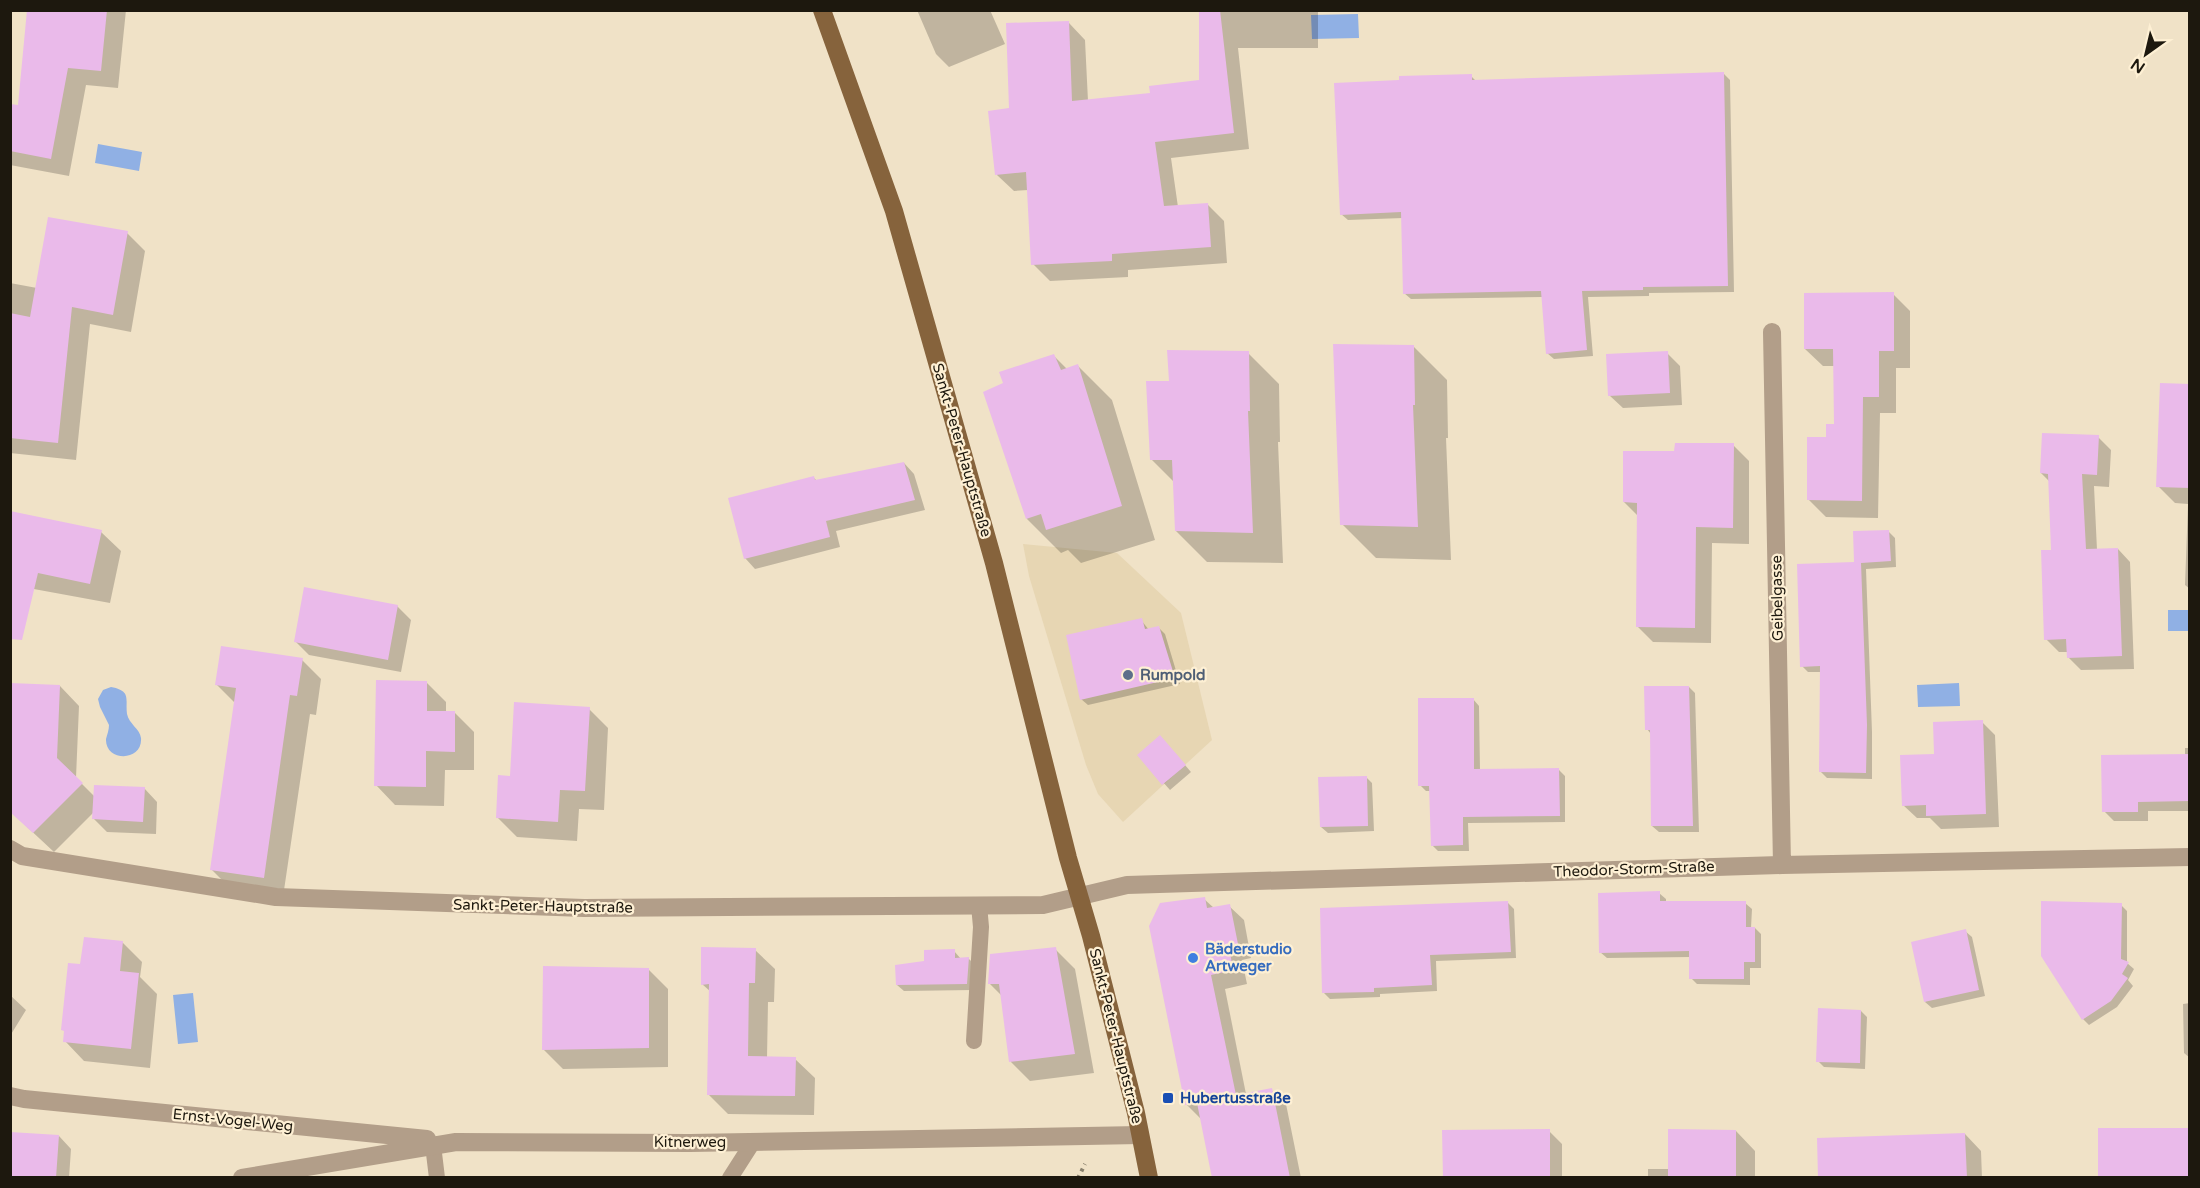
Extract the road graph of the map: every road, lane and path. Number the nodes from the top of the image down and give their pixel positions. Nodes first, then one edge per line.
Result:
1 (822, 10) edge
2 (1772, 332) dead end
3 (10, 849) edge
4 (2190, 857) edge
5 (1782, 865) junction
6 (1081, 896) junction
7 (979, 905) junction
8 (974, 1041) dead end
9 (10, 1096) edge
10 (1140, 1135) junction
11 (456, 1142) junction
12 (753, 1142) junction
13 (433, 1145) junction
14 (1086, 1163) dead end
15 (242, 1178) edge
16 (437, 1178) edge
17 (730, 1178) edge
18 (1078, 1178) edge
19 (1149, 1178) edge

1 - 6 main road, Sankt-Peter-Hauptstraße
2 - 5 street, Geibelgasse
3 - 7 street, Sankt-Peter-Hauptstraße
4 - 5 street, Theodor-Storm-Straße
5 - 6 street, Theodor-Storm-Straße
6 - 7 street, Sankt-Peter-Hauptstraße
6 - 10 main road, Sankt-Peter-Hauptstraße
7 - 8 lane
9 - 11 street, Ernst-Vogel-Weg
10 - 12 street, Kitnerweg
10 - 19 main road, Sankt-Peter-Hauptstraße
11 - 12 street, Kitnerweg
11 - 13 street, Kitnerweg
12 - 17 lane
13 - 15 street, Kitnerweg
13 - 16 lane
14 - 18 path

